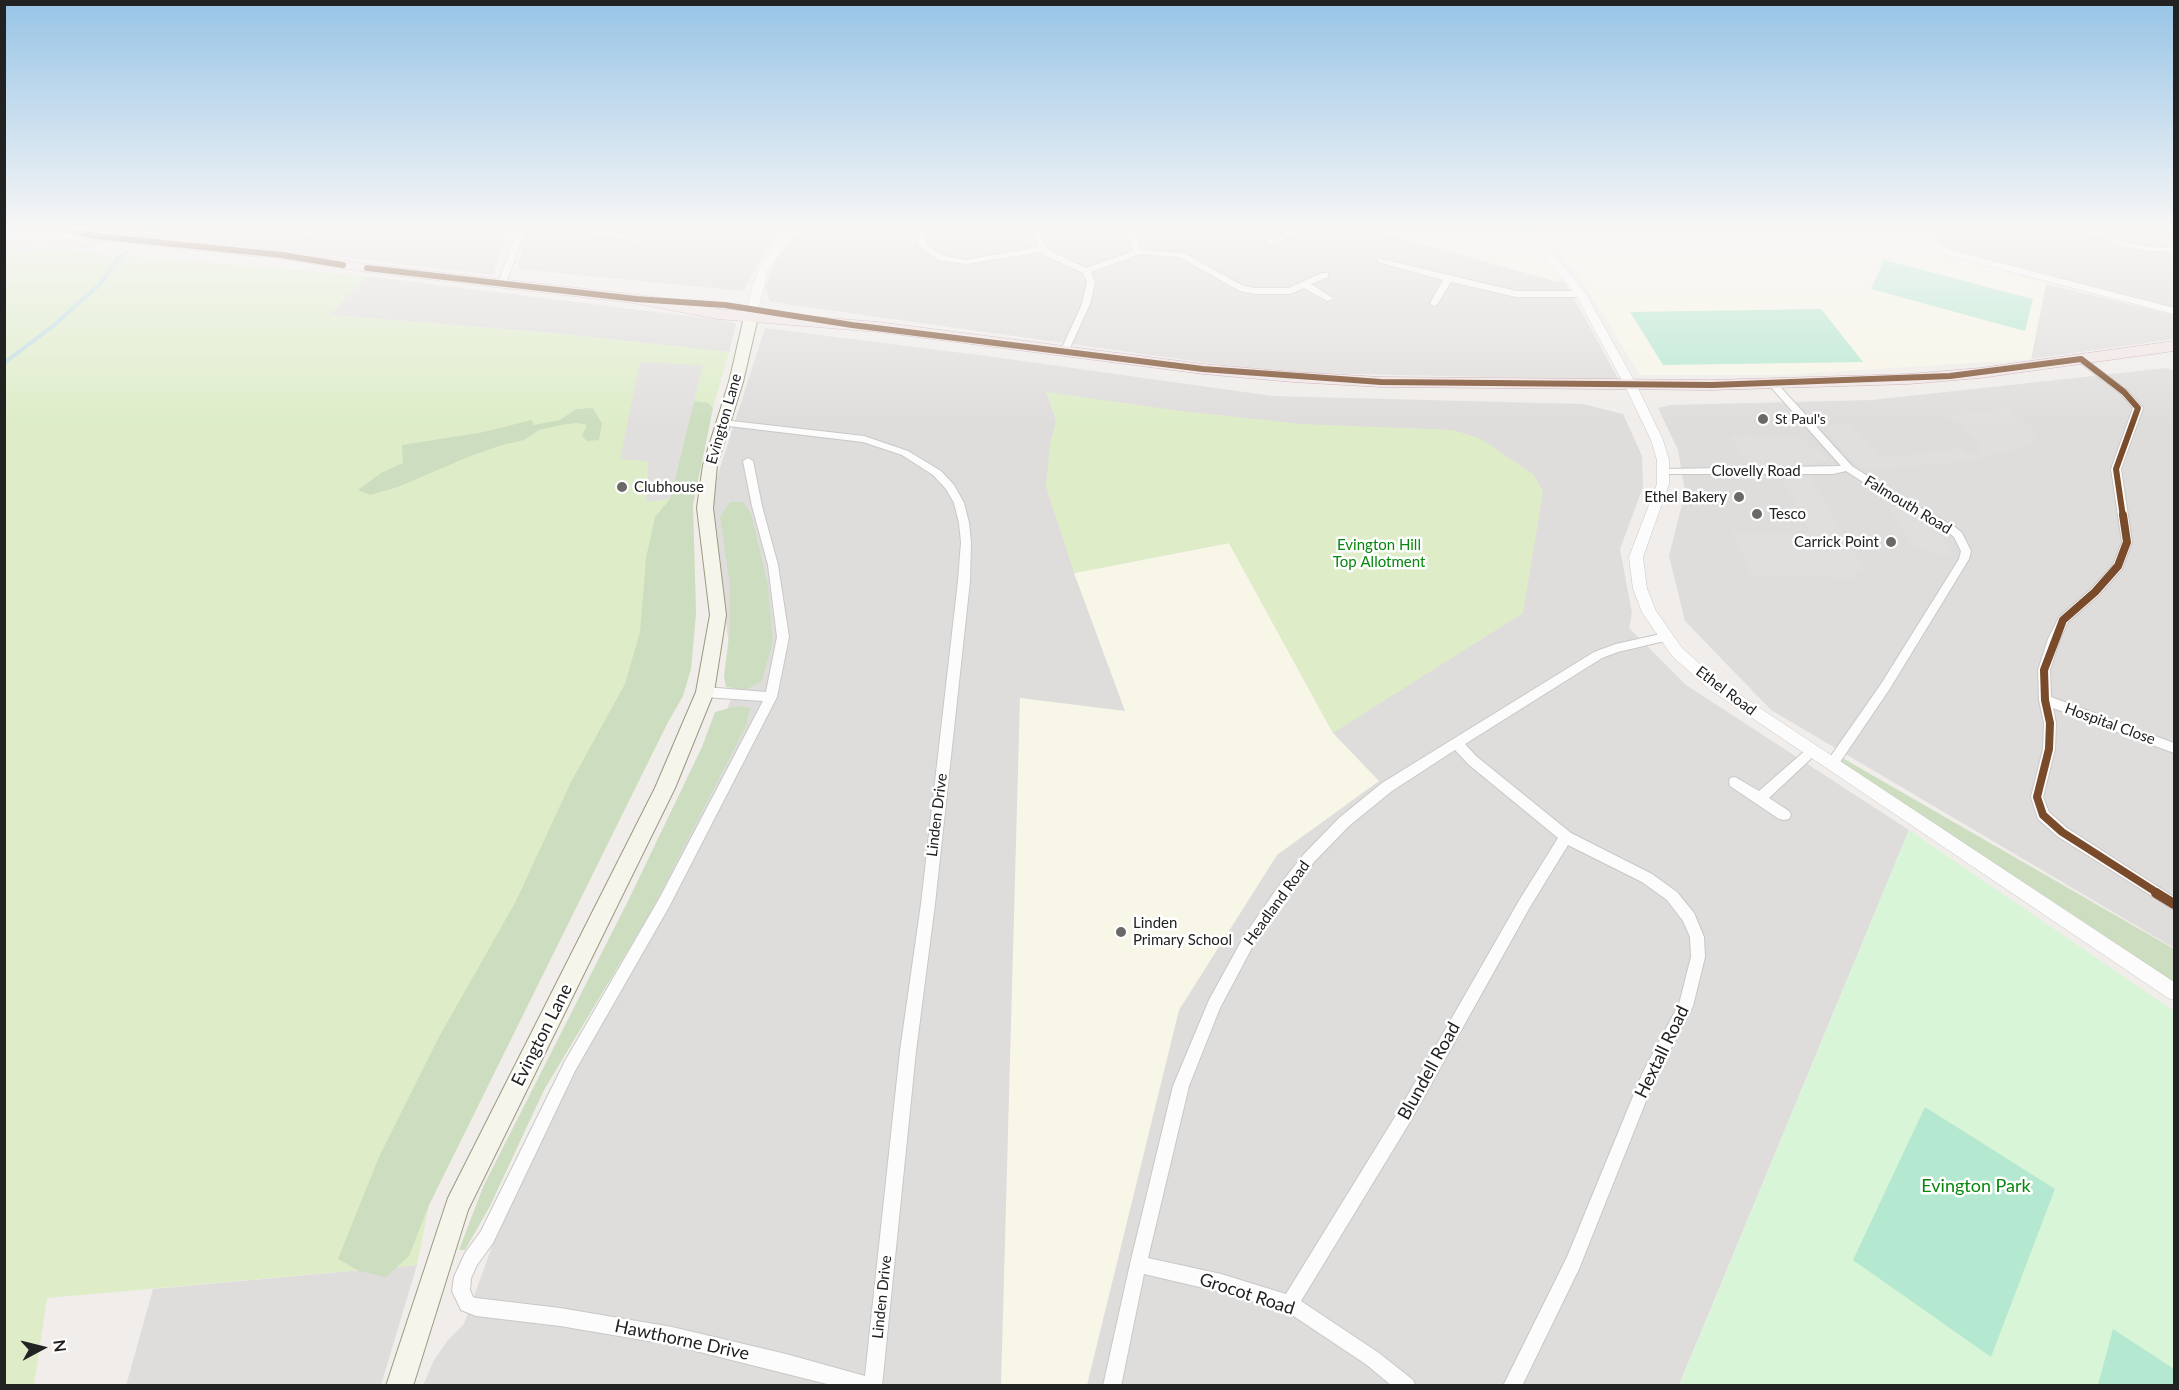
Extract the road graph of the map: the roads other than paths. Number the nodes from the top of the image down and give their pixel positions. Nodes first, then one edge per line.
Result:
1 (593, 294) edge
2 (757, 294) edge
3 (1088, 294) edge
4 (1321, 294) edge
5 (1439, 294) edge
6 (1515, 294) edge
7 (1581, 294) joint
8 (2109, 294) edge
9 (1330, 299) dead end
10 (1434, 303) dead end
11 (2175, 311) edge
12 (752, 313) junction
13 (2175, 346) edge
14 (1065, 350) junction
15 (2080, 359) junction
16 (1772, 383) junction
17 (1631, 386) junction
18 (723, 423) junction
19 (748, 461) dead end
20 (1848, 468) junction
21 (1664, 472) junction
22 (1665, 637) junction
23 (705, 692) junction
24 (771, 697) junction
25 (2045, 700) junction
26 (1456, 743) junction
27 (2175, 748) edge
28 (1812, 751) junction
29 (1832, 764) junction
30 (1735, 782) dead end
31 (1760, 798) junction
32 (1784, 815) dead end
33 (1566, 837) junction
34 (2175, 904) edge
35 (2175, 992) edge
36 (1138, 1264) junction
37 (1290, 1304) junction
38 (399, 1386) edge
39 (871, 1386) edge
40 (1112, 1386) edge
41 (1407, 1386) edge
42 (1512, 1386) edge

1 - 12 highway
2 - 12 street, Evington Lane
3 - 14 street
4 - 9 street
5 - 10 street
6 - 7 street
7 - 17 street, Ethel Road
8 - 11 street
12 - 14 highway
12 - 18 main road, Evington Lane
13 - 15 highway
14 - 17 highway
15 - 16 highway
15 - 25 street, Hospital Close
16 - 17 highway
16 - 20 street, Falmouth Road
17 - 21 street, Ethel Road
18 - 23 main road, Evington Lane
18 - 39 street, Linden Drive
19 - 24 street
20 - 21 street, Clovelly Road
20 - 29 street, Falmouth Road
21 - 22 street, Ethel Road
22 - 26 street, Headland Road
22 - 28 street, Ethel Road
23 - 24 street
23 - 38 main road, Evington Lane
24 - 39 street, Hawthorne Drive
25 - 27 street, Hospital Close
25 - 34 street, Hospital Close
26 - 33 street, Hextall Road
26 - 36 street, Headland Road
28 - 29 street, Ethel Road
28 - 31 street
29 - 35 street, Ethel Road
30 - 31 street
31 - 32 street
33 - 37 street, Blundell Road
33 - 42 street, Hextall Road
36 - 37 street, Grocot Road
36 - 40 street, Headland Road
37 - 41 street, Grocot Road

